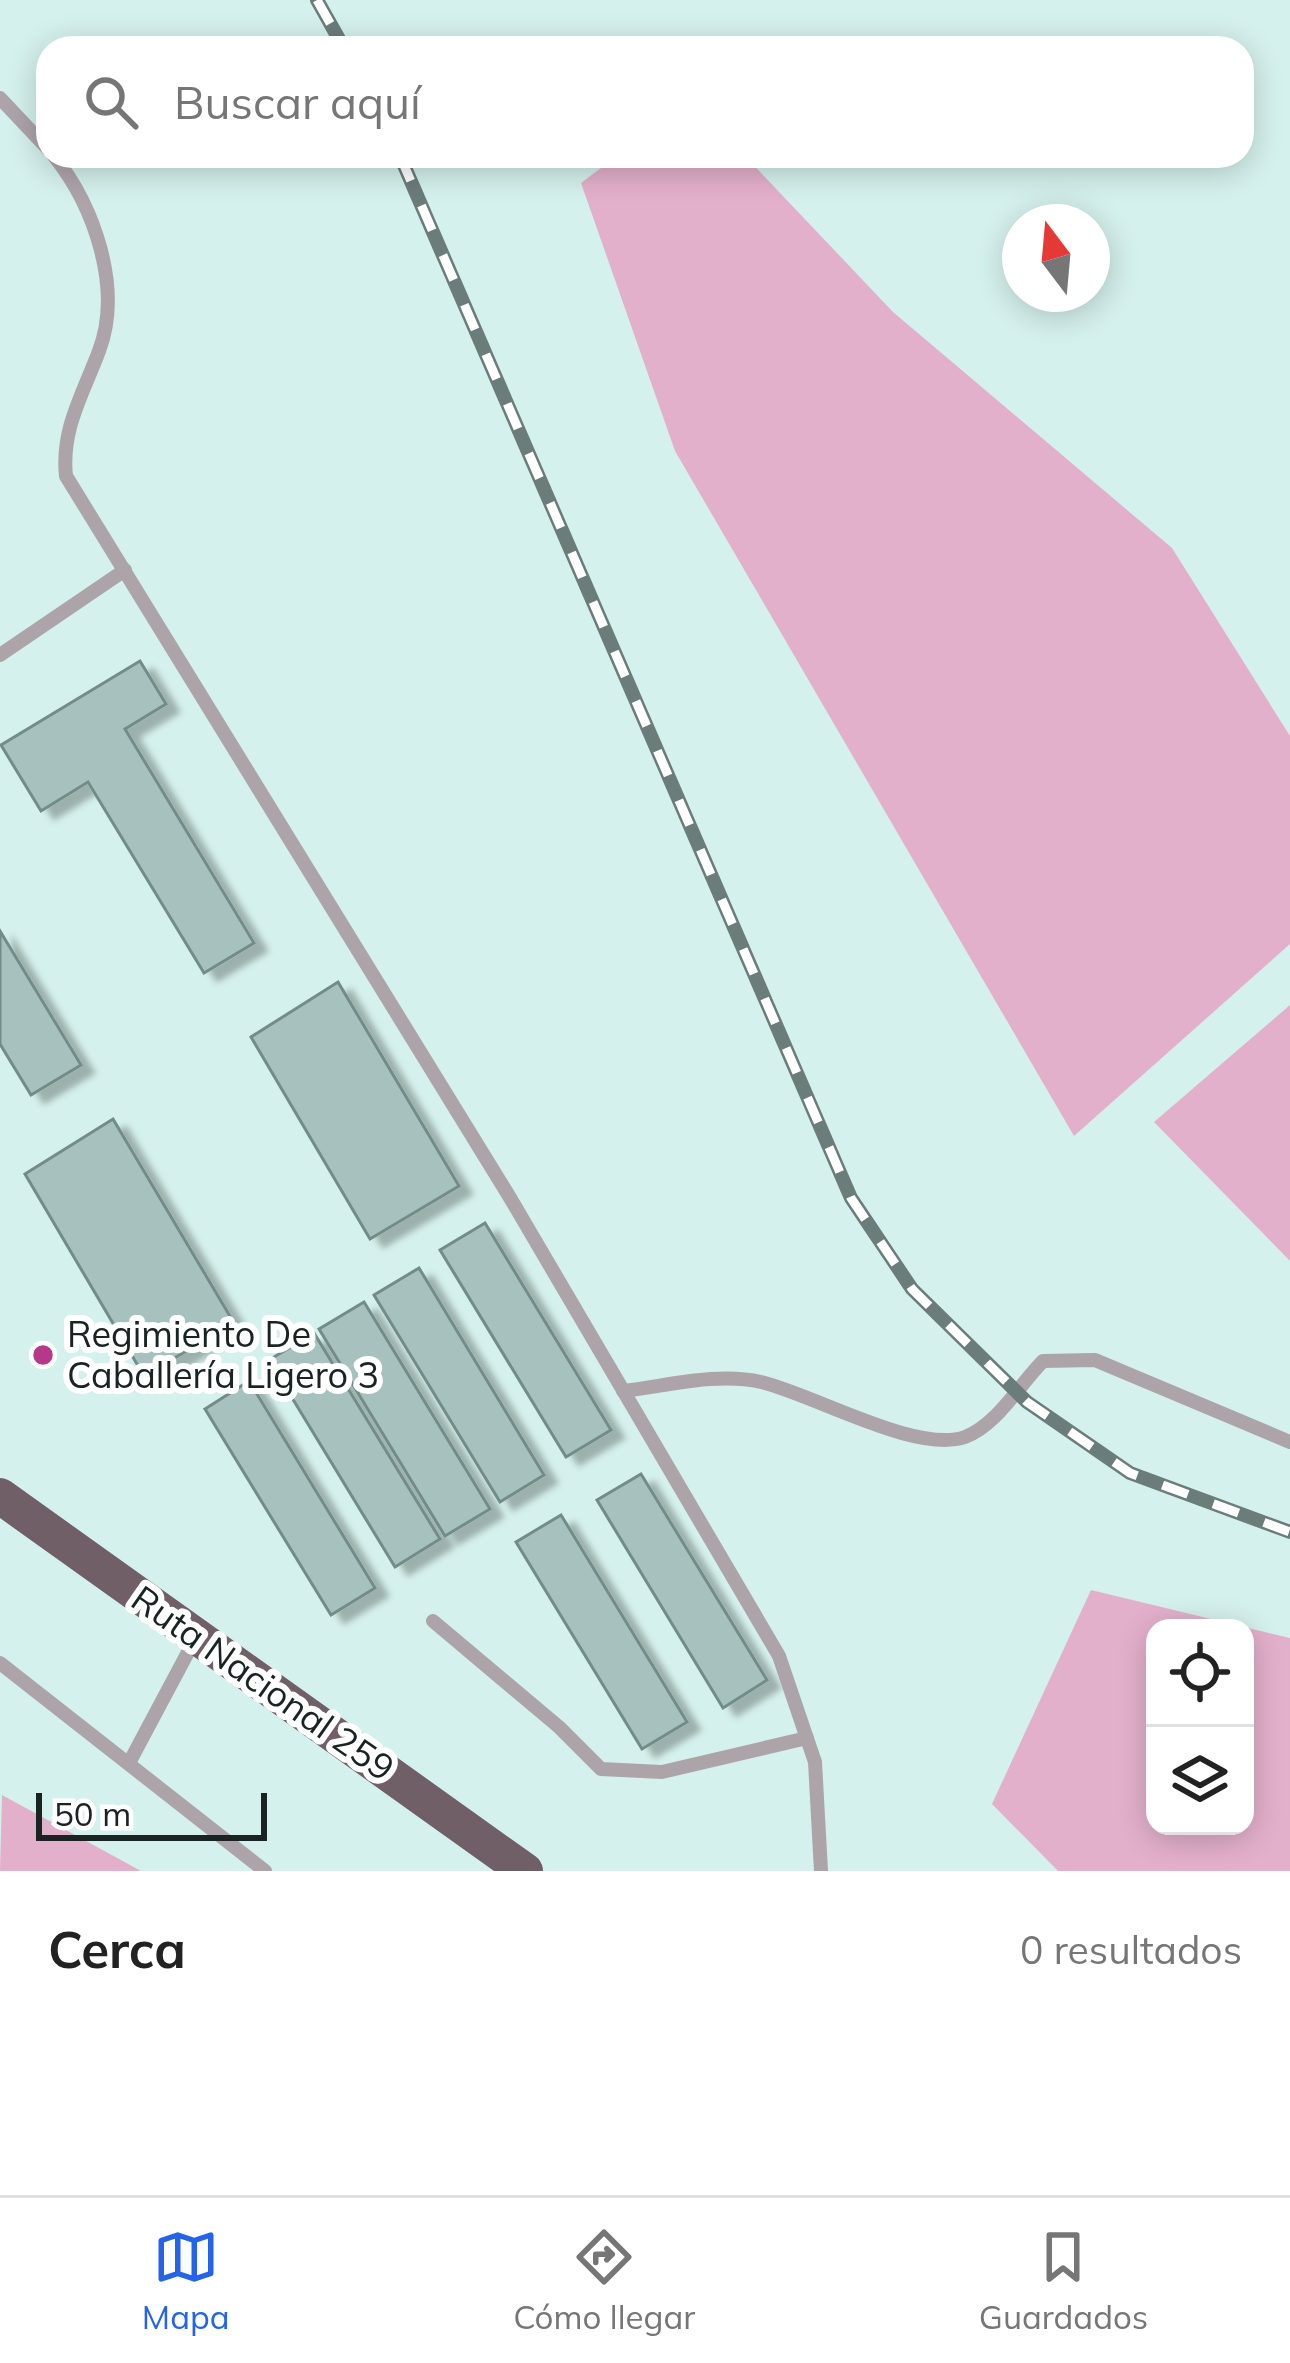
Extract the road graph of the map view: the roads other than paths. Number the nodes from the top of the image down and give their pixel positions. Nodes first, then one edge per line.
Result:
1 (0, 98) edge
2 (36, 136) edge
3 (64, 168) edge
4 (125, 570) junction
5 (0, 655) edge
6 (623, 1391) junction
7 (1290, 1442) edge
8 (0, 1496) edge
9 (433, 1621) dead end
10 (196, 1636) junction
11 (0, 1663) edge
12 (807, 1738) junction
13 (129, 1763) junction
14 (265, 1871) edge
15 (525, 1871) edge
16 (821, 1871) edge

1 - 2 lane
3 - 4 lane
4 - 5 lane
4 - 6 lane
6 - 7 lane
6 - 12 lane
8 - 10 highway, Ruta Nacional 259
9 - 12 lane
10 - 13 lane
10 - 15 highway, Ruta Nacional 259
11 - 13 lane
12 - 16 lane
13 - 14 lane

